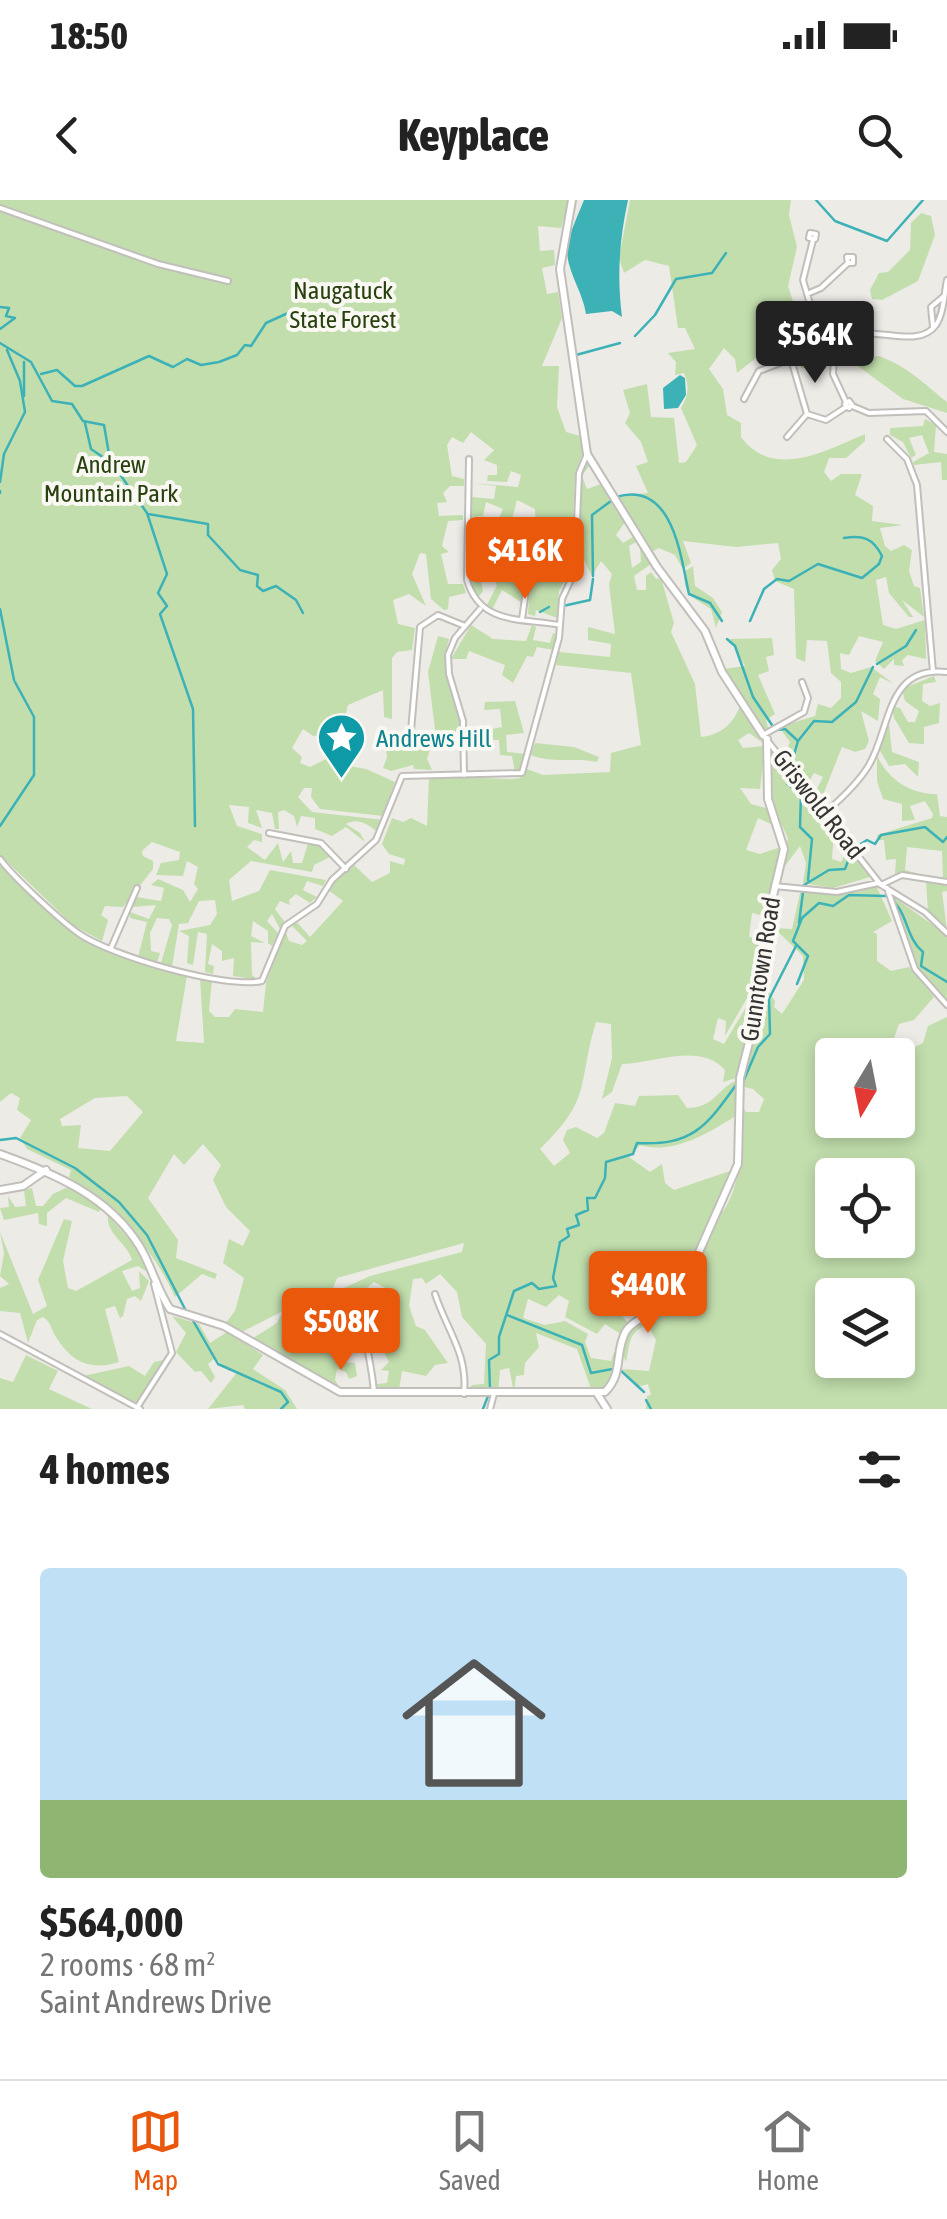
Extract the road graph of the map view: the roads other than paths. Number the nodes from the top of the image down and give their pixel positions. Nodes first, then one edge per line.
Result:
1 (572, 200) edge
2 (0, 208) edge
3 (812, 240) dead end
4 (848, 264) dead end
5 (947, 280) edge
6 (228, 281) dead end
7 (807, 294) junction
8 (944, 296) junction
9 (934, 328) junction
10 (840, 349) junction
11 (744, 399) dead end
12 (848, 405) junction
13 (808, 414) junction
14 (946, 427) edge
15 (787, 437) dead end
16 (887, 439) dead end
17 (587, 454) junction
18 (469, 459) dead end
19 (530, 525) dead end
20 (480, 608) junction
21 (522, 619) junction
22 (561, 625) junction
23 (465, 626) junction
24 (934, 672) junction
25 (947, 672) edge
26 (802, 682) dead end
27 (412, 732) dead end
28 (765, 737) junction
29 (464, 775) junction
30 (826, 812) junction
31 (269, 834) dead end
32 (0, 859) edge
33 (346, 869) junction
34 (875, 873) junction
35 (872, 882) junction
36 (947, 882) edge
37 (774, 886) junction
38 (884, 886) junction
39 (137, 888) dead end
40 (947, 933) edge
41 (111, 948) junction
42 (947, 1005) edge
43 (0, 1154) edge
44 (46, 1170) junction
45 (0, 1190) edge
46 (154, 1279) junction
47 (435, 1294) dead end
48 (363, 1307) dead end
49 (0, 1334) edge
50 (374, 1393) junction
51 (464, 1394) junction
52 (490, 1394) junction
53 (604, 1397) edge
54 (138, 1408) edge
55 (490, 1409) edge
56 (594, 1409) edge

1 - 17 street
2 - 6 street
3 - 7 street
4 - 7 street
5 - 8 street
7 - 10 street
8 - 9 street
8 - 9 street
9 - 10 street
10 - 12 street
11 - 13 street
12 - 13 street
12 - 14 street
13 - 15 street
16 - 24 street
17 - 22 street
17 - 28 street
18 - 20 street
19 - 21 street
20 - 21 street
20 - 23 street
21 - 22 street
22 - 29 street
23 - 27 street
23 - 29 street
24 - 25 street
24 - 30 street
26 - 28 street
28 - 30 street, Griswold Road
28 - 37 street, Gunntown Road
29 - 33 street
30 - 34 street, Griswold Road
31 - 33 street
32 - 41 street
33 - 41 street
34 - 35 street, Griswold Road
34 - 38 street, Griswold Road
35 - 37 street
35 - 38 street
36 - 38 street
37 - 53 street, Gunntown Road
38 - 40 street
38 - 42 street
39 - 41 street
43 - 44 street
44 - 45 street
44 - 46 street
46 - 50 street
46 - 54 street
47 - 51 street
48 - 50 street
49 - 54 street
50 - 51 street
51 - 52 street
52 - 53 street
52 - 55 street
53 - 56 street

